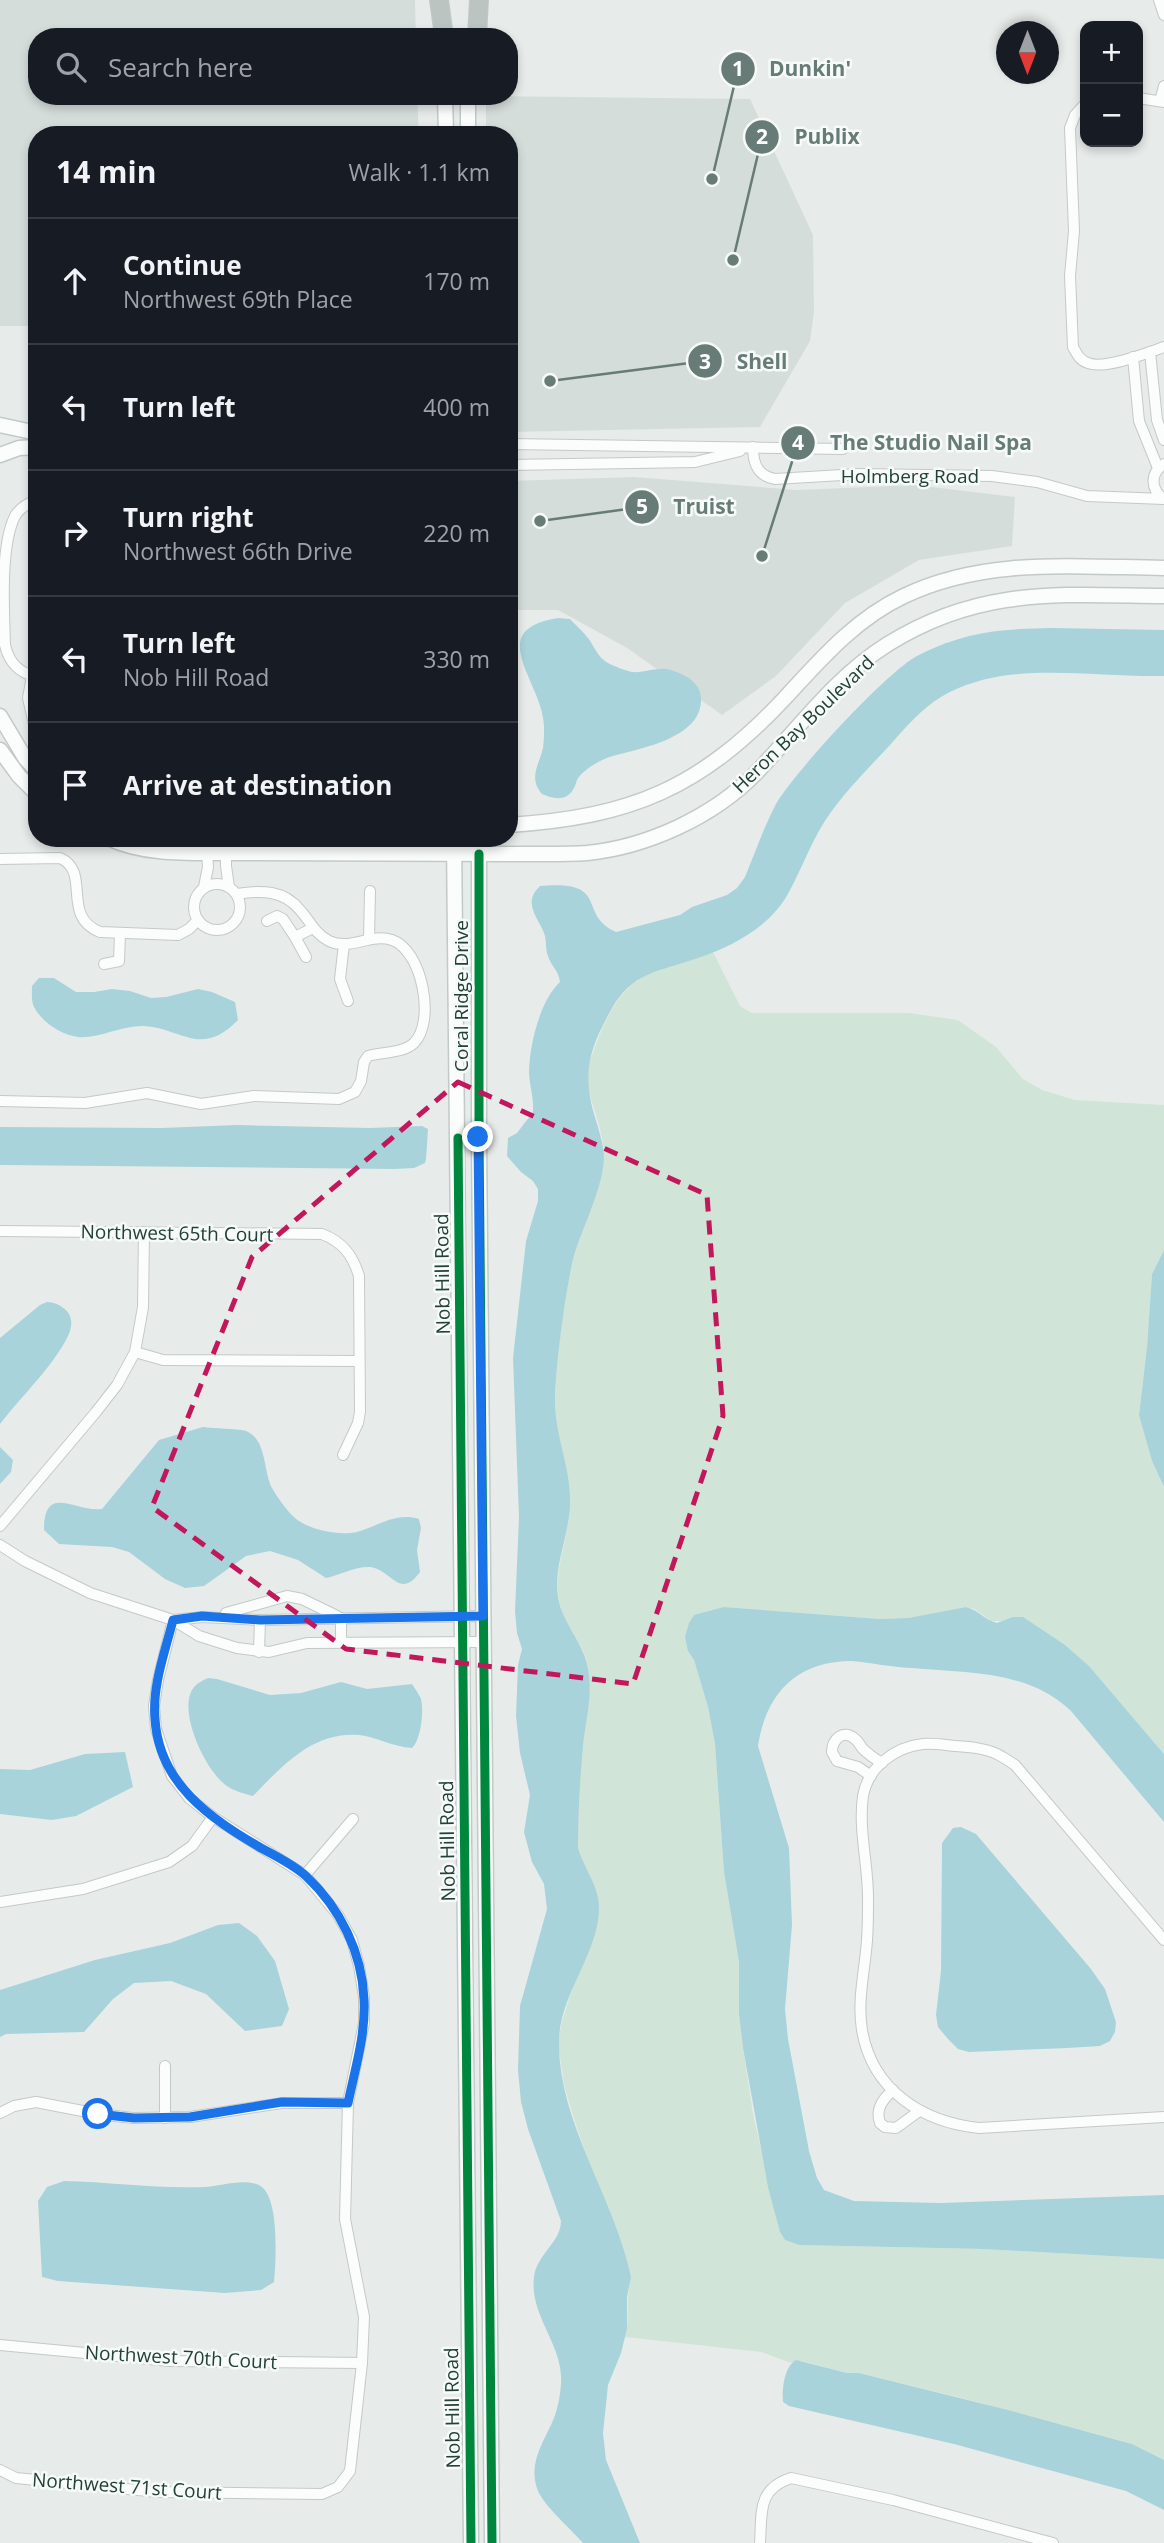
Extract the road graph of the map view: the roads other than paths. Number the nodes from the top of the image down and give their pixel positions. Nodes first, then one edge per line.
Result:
1 (439, 0) edge
2 (444, 0) edge
3 (471, 0) edge
4 (479, 0) edge
5 (1159, 0) edge
6 (1164, 15) edge
7 (442, 28) edge
8 (443, 28) edge
9 (470, 28) edge
10 (477, 28) edge
11 (1164, 86) edge
12 (1143, 99) edge
13 (1162, 102) edge
14 (445, 105) edge
15 (468, 105) edge
16 (1080, 110) edge
17 (446, 126) edge
18 (468, 126) edge
19 (1164, 346) edge
20 (1150, 352) junction
21 (1133, 357) junction
22 (1154, 398) junction
23 (1136, 400) junction
24 (0, 425) edge
25 (28, 431) edge
26 (1164, 440) edge
27 (518, 444) edge
28 (753, 447) junction
29 (28, 448) edge
30 (843, 449) dead end
31 (0, 455) edge
32 (518, 465) edge
33 (1161, 466) edge
34 (1153, 479) junction
35 (1129, 496) junction
36 (1164, 499) edge
37 (28, 504) edge
38 (1164, 568) edge
39 (1164, 596) edge
40 (28, 673) edge
41 (0, 716) edge
42 (0, 750) edge
43 (28, 760) edge
44 (28, 785) edge
45 (518, 824) edge
46 (138, 847) edge
47 (186, 847) edge
48 (206, 847) edge
49 (226, 847) edge
50 (254, 847) edge
51 (454, 847) edge
52 (479, 847) edge
53 (454, 854) junction
54 (479, 854) junction
55 (0, 859) edge
56 (204, 887) junction
57 (233, 890) junction
58 (370, 891) dead end
59 (198, 920) junction
60 (267, 921) dead end
61 (313, 928) junction
62 (120, 933) junction
63 (295, 937) junction
64 (369, 939) junction
65 (344, 944) junction
66 (306, 957) dead end
67 (104, 964) dead end
68 (348, 1001) dead end
69 (0, 1101) edge
70 (478, 1137) joint
71 (458, 1138) joint
72 (0, 1231) edge
73 (144, 1232) junction
74 (135, 1352) junction
75 (359, 1361) junction
76 (343, 1455) dead end
77 (0, 1526) edge
78 (0, 1545) edge
79 (202, 1616) junction
80 (462, 1616) junction
81 (483, 1616) junction
82 (341, 1618) junction
83 (173, 1620) junction
84 (260, 1620) junction
85 (341, 1642) junction
86 (463, 1642) junction
87 (483, 1642) junction
88 (259, 1652) junction
89 (212, 1817) junction
90 (353, 1819) dead end
91 (305, 1875) junction
92 (0, 1902) edge
93 (1164, 1940) edge
94 (165, 2066) dead end
95 (893, 2090) junction
96 (348, 2103) junction
97 (918, 2112) junction
98 (0, 2113) edge
99 (1164, 2117) edge
100 (165, 2118) junction
101 (0, 2345) edge
102 (362, 2363) junction
103 (0, 2470) edge
104 (471, 2543) edge
105 (492, 2543) edge
106 (760, 2543) edge
107 (1053, 2543) edge

1 - 7 highway
2 - 8 main road
3 - 9 main road
4 - 10 highway
5 - 6 street
11 - 13 street
12 - 13 street
14 - 17 main road
15 - 18 main road
16 - 21 street
19 - 20 street
20 - 21 street
20 - 22 street
21 - 23 street
22 - 23 street
22 - 26 street
23 - 33 street
24 - 25 main road
27 - 28 street
28 - 30 street
28 - 32 street
28 - 35 street, Holmberg Road
29 - 31 main road
33 - 34 street
34 - 35 street
34 - 36 street
35 - 36 street, Holmberg Road
37 - 40 street
38 - 45 main road, Heron Bay Boulevard
39 - 54 main road, Heron Bay Boulevard
41 - 43 main road
42 - 44 main road
46 - 47 main road, Heron Bay Boulevard
48 - 56 street
49 - 57 street
50 - 53 main road, Heron Bay Boulevard
51 - 53 main road, Coral Ridge Drive
52 - 54 main road, Coral Ridge Drive
53 - 54 main road, Heron Bay Boulevard
53 - 71 main road, Coral Ridge Drive
54 - 70 main road, Coral Ridge Drive
55 - 62 street
56 - 57 street
56 - 59 street
57 - 59 street
57 - 61 street
58 - 64 street
59 - 62 street
60 - 63 street
61 - 63 street
61 - 65 street
62 - 67 street
63 - 66 street
64 - 65 street
64 - 69 street
65 - 68 street
70 - 81 main road, Nob Hill Road
71 - 80 main road, Nob Hill Road
72 - 73 street, Northwest 65th Court
73 - 74 street
73 - 75 street, Northwest 65th Court
74 - 75 street
74 - 77 street
75 - 76 street
78 - 83 street
79 - 82 street
79 - 83 street
79 - 84 street
80 - 81 street
80 - 82 street
80 - 86 main road, Nob Hill Road
81 - 87 main road, Nob Hill Road
82 - 84 street
82 - 85 street
83 - 88 street
83 - 89 street
84 - 88 street
85 - 86 street
85 - 88 street
86 - 87 street
86 - 104 main road, Nob Hill Road
87 - 105 main road, Nob Hill Road
89 - 91 street
89 - 92 street
90 - 91 street
91 - 96 street
93 - 95 street
94 - 100 street
95 - 97 street
95 - 97 street
96 - 100 street
96 - 102 street
97 - 99 street
98 - 100 street
101 - 102 street, Northwest 70th Court
102 - 103 street, Northwest 71st Court
106 - 107 street

